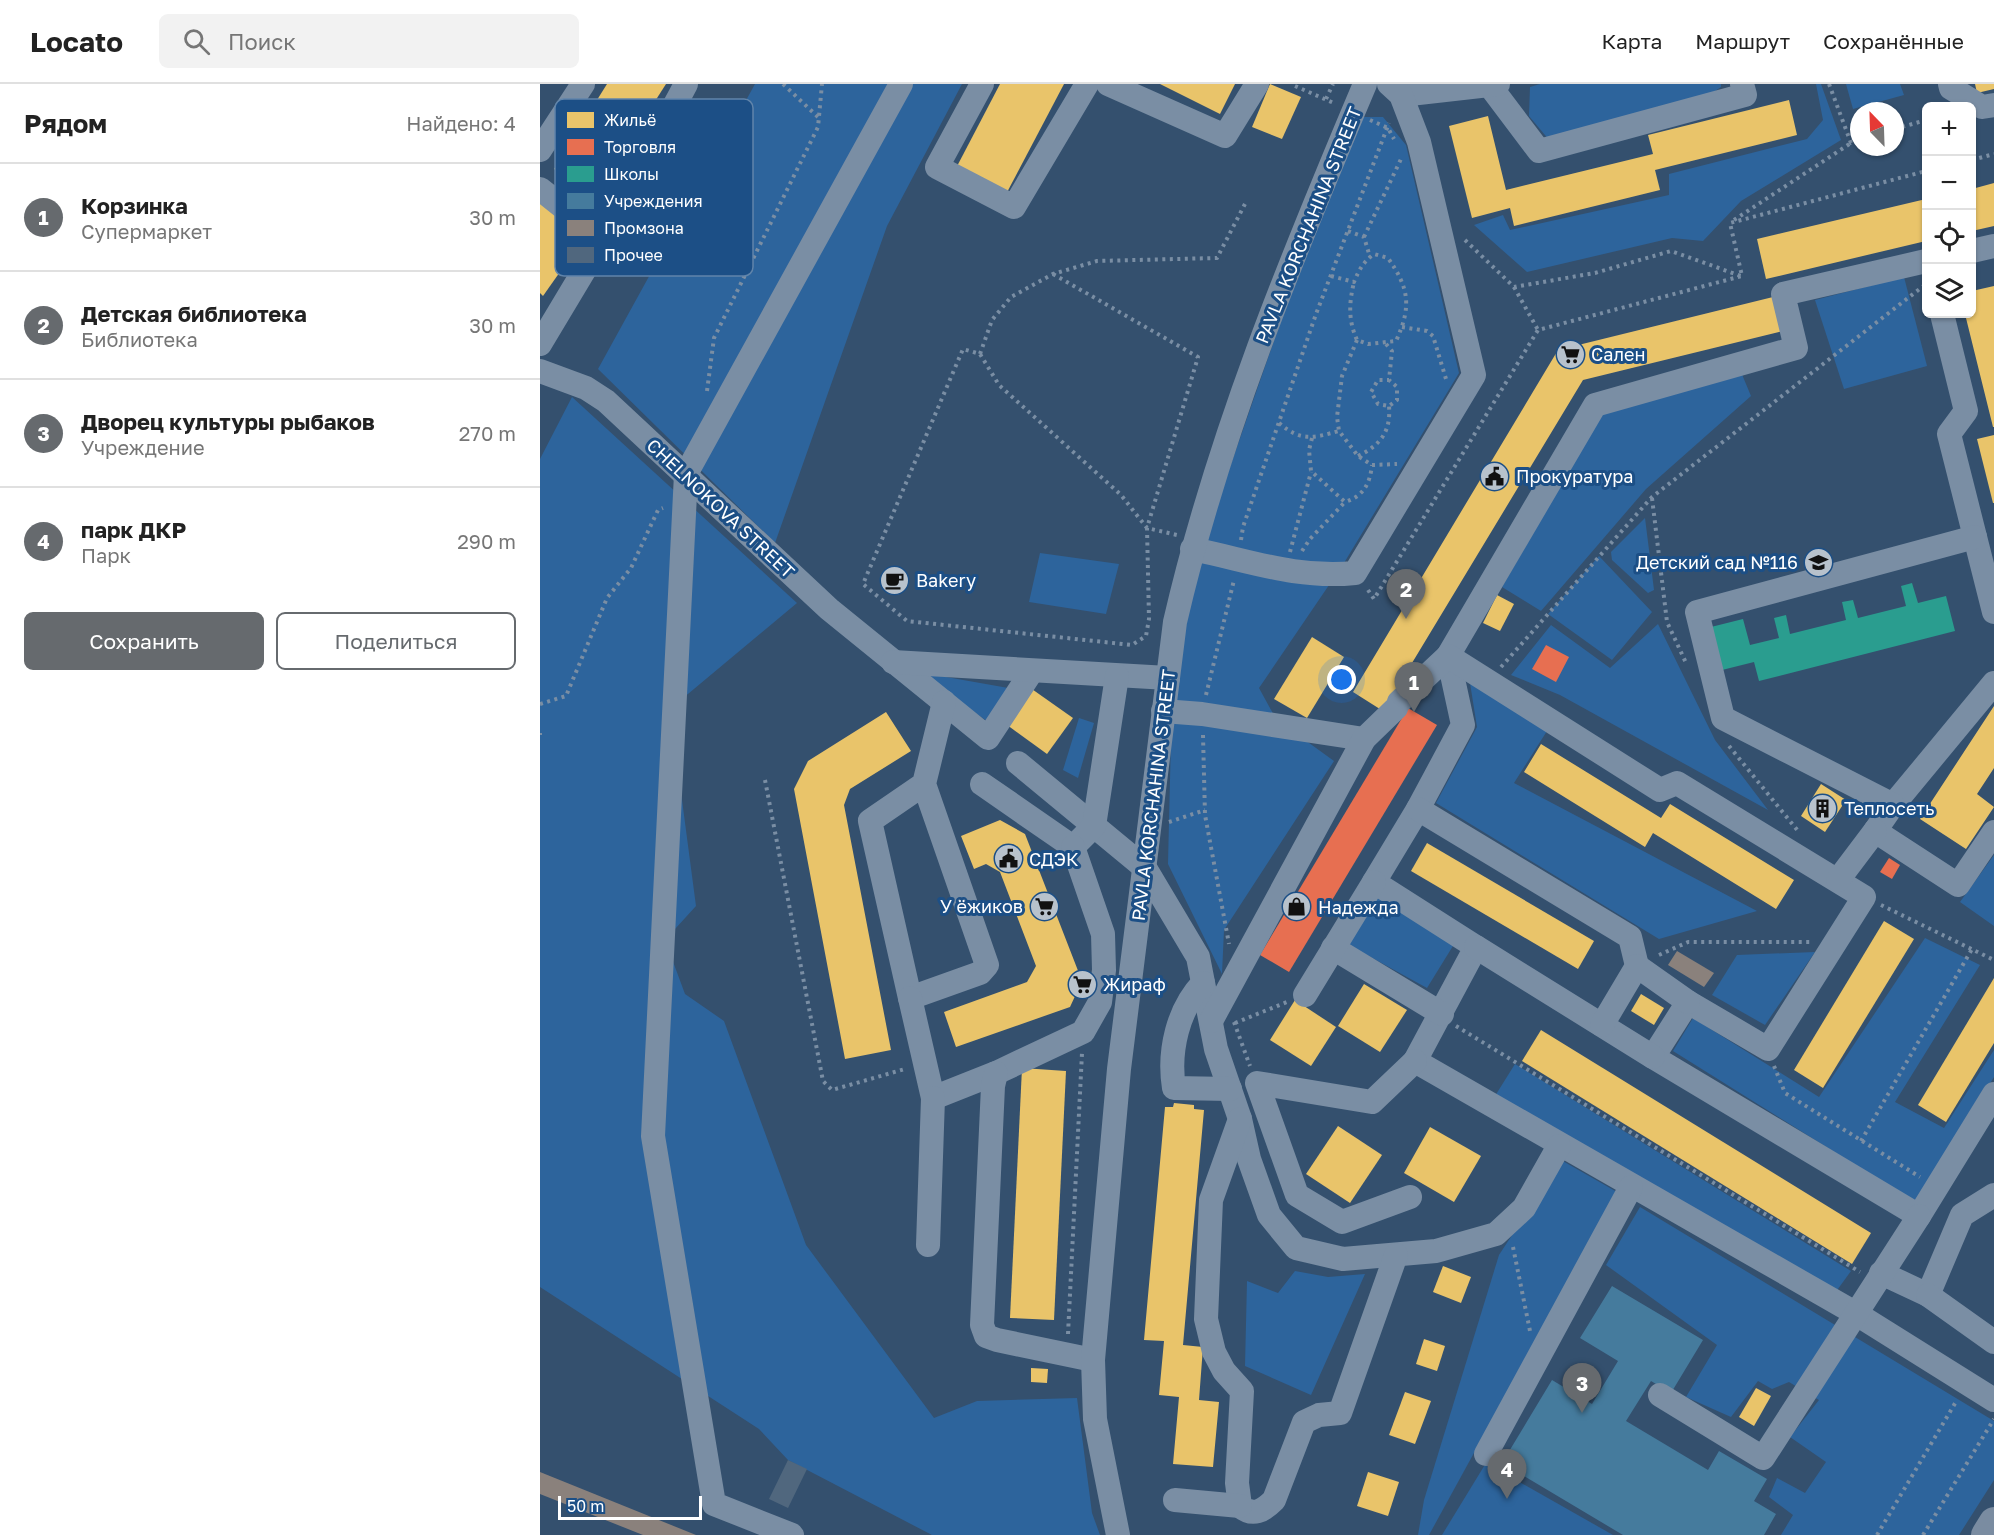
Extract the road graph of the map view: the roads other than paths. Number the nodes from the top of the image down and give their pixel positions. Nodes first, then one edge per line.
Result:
1 (583, 84) edge
2 (686, 84) edge
3 (901, 84) edge
4 (982, 84) edge
5 (1087, 84) edge
6 (1108, 84) edge
7 (1257, 84) edge
8 (1742, 84) edge
9 (1950, 84) edge
10 (1363, 85) edge
11 (1494, 85) edge
12 (1395, 89) edge
13 (573, 99) edge
14 (678, 99) edge
15 (1994, 105) edge
16 (555, 127) edge
17 (540, 150) edge
18 (540, 189) edge
19 (555, 201) edge
20 (1994, 246) edge
21 (1976, 250) edge
22 (1922, 262) edge
23 (580, 276) edge
24 (1943, 318) edge
25 (540, 344) edge
26 (540, 371) edge
27 (686, 474) junction
28 (1975, 537) junction
29 (1193, 544) junction
30 (1994, 612) edge
31 (1448, 656) junction
32 (893, 662) junction
33 (1032, 671) junction
34 (1117, 676) junction
35 (1168, 678) junction
36 (1994, 683) edge
37 (944, 702) junction
38 (1164, 711) junction
39 (1364, 739) junction
40 (1018, 763) dead end
41 (924, 784) junction
42 (982, 784) dead end
43 (1893, 805) junction
44 (1418, 809) junction
45 (1094, 826) junction
46 (1875, 831) junction
47 (1994, 832) edge
48 (1074, 847) junction
49 (1145, 868) junction
50 (1838, 880) junction
51 (1374, 882) junction
52 (1476, 947) junction
53 (1334, 948) junction
54 (1637, 966) junction
55 (1203, 982) junction
56 (1305, 995) road end
57 (910, 998) junction
58 (1688, 1002) junction
59 (1441, 1015) junction
60 (1211, 1021) junction
61 (1602, 1025) junction
62 (1653, 1057) junction
63 (1415, 1061) junction
64 (996, 1073) junction
65 (1230, 1089) junction
66 (1994, 1094) edge
67 (933, 1098) junction
68 (1240, 1119) junction
69 (1558, 1146) junction
70 (1631, 1186) junction
71 (1994, 1195) edge
72 (1410, 1197) dead end
73 (1919, 1216) junction
74 (928, 1245) dead end
75 (1396, 1255) junction
76 (1879, 1277) junction
77 (1928, 1295) junction
78 (1855, 1313) junction
79 (1994, 1341) edge
80 (1093, 1360) junction
81 (1660, 1395) dead end
82 (1994, 1400) edge
83 (1486, 1454) dead end
84 (1175, 1500) dead end
85 (1240, 1506) junction
86 (1994, 1522) edge
87 (792, 1535) edge
88 (1118, 1535) edge
89 (1986, 1535) edge

1 - 13 street
2 - 14 street
3 - 27 street
4 - 5 street
6 - 7 street
8 - 11 street
9 - 15 street
10 - 29 street, PAVLA KORCHAHINA STREET
11 - 12 street
12 - 29 street
16 - 17 street
18 - 19 street
20 - 21 street
22 - 31 street
23 - 25 street
24 - 28 street
26 - 27 street, CHELNOKOVA STREET
27 - 32 street, CHELNOKOVA STREET
27 - 87 street
28 - 30 street
28 - 43 street
29 - 35 street, PAVLA KORCHAHINA STREET
31 - 39 street
31 - 44 street
31 - 50 street
32 - 33 street
32 - 37 street, CHELNOKOVA STREET
33 - 34 street
33 - 37 street, CHELNOKOVA STREET
34 - 35 street
34 - 45 street
35 - 38 street, PAVLA KORCHAHINA STREET
36 - 43 street
37 - 41 street
38 - 39 street
38 - 49 street, PAVLA KORCHAHINA STREET
39 - 60 street
40 - 45 street
41 - 57 street
41 - 57 street
42 - 48 street
43 - 46 street
44 - 51 street
44 - 54 street
45 - 48 street
45 - 49 street
46 - 47 street
46 - 50 street
48 - 64 street
49 - 55 street
49 - 80 street, PAVLA KORCHAHINA STREET
50 - 58 street
51 - 52 street
51 - 53 street
52 - 59 street
52 - 61 street
53 - 56 street
53 - 59 street
54 - 58 street
54 - 61 street
55 - 60 street
55 - 65 street
57 - 67 street
58 - 62 street
59 - 63 street
60 - 65 street
61 - 62 street
62 - 73 street
63 - 69 street
63 - 72 street
64 - 67 street
64 - 80 street
65 - 68 street
66 - 73 street
67 - 74 street
68 - 75 street
68 - 85 street
69 - 70 street
69 - 75 street
70 - 78 street
70 - 83 street
71 - 77 street
73 - 76 street
75 - 85 street
76 - 77 street
76 - 78 street
77 - 79 street
78 - 81 street
78 - 82 street
80 - 88 street, PAVLA KORCHAHINA STREET
84 - 85 street
86 - 89 main road

